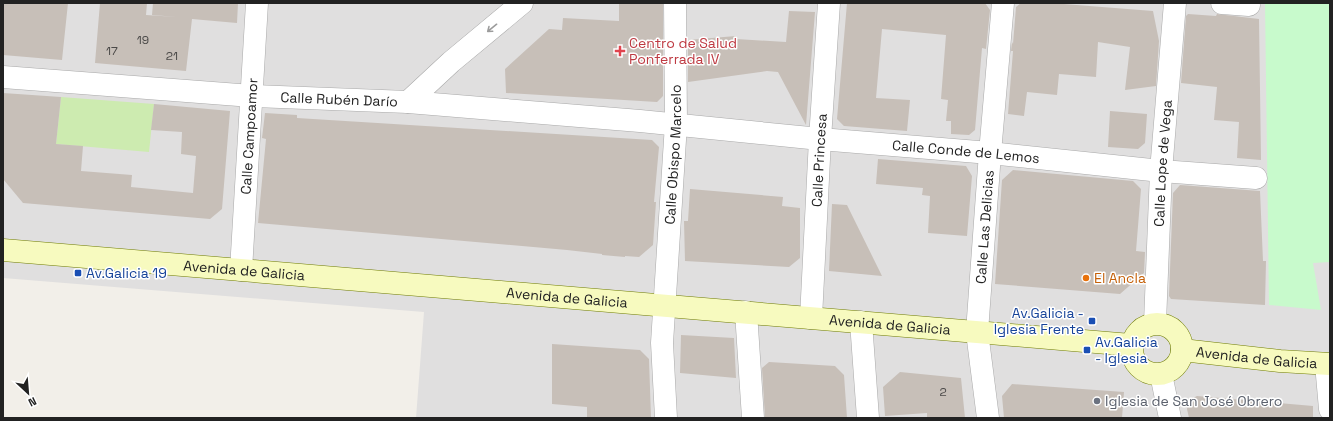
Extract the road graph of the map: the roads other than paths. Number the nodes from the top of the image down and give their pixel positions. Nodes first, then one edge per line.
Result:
1 (257, 3) edge
2 (522, 3) edge
3 (675, 3) edge
4 (829, 3) edge
5 (1003, 3) edge
6 (1175, 3) edge
7 (1222, 3) edge
8 (1249, 5) dead end
9 (3, 77) edge
10 (252, 96) junction
11 (408, 102) junction
12 (676, 124) junction
13 (820, 139) junction
14 (990, 153) junction
15 (1161, 171) junction
16 (1256, 178) dead end
17 (3, 250) edge
18 (241, 270) junction
19 (666, 306) junction
20 (746, 312) junction
21 (811, 318) junction
22 (861, 322) junction
23 (1155, 323) junction
24 (977, 332) junction
25 (1131, 345) junction
26 (1182, 350) junction
27 (1328, 364) edge
28 (1161, 374) junction
29 (1330, 409) edge
30 (666, 418) edge
31 (753, 418) edge
32 (868, 418) edge
33 (988, 418) edge
34 (1170, 418) edge

1 - 10 street, Calle Campoamor
2 -> 11 street
3 - 12 street, Calle Obispo Marcelo
4 - 13 street, Calle Princesa
5 - 14 street, Calle Las Delicias
6 - 15 street, Calle Lope de Vega
7 - 8 street
9 - 10 street, Calle Rubén Darío
10 - 11 street, Calle Rubén Darío
10 - 18 street, Calle Campoamor
11 - 12 street, Calle Rubén Darío
12 - 13 street, Calle Conde de Lemos
12 - 19 street, Calle Obispo Marcelo
13 - 14 street, Calle Conde de Lemos
13 - 21 street, Calle Princesa
14 - 15 street, Calle Conde de Lemos
14 - 24 street, Calle Las Delicias
15 - 16 street, Calle Conde de Lemos
15 - 23 street, Calle Lope de Vega
17 - 18 main road, Avenida de Galicia
18 - 19 main road, Avenida de Galicia
19 - 20 main road, Avenida de Galicia
19 - 30 street, Calle Obispo Marcelo
20 - 21 main road, Avenida de Galicia
20 - 31 street
21 - 22 main road, Avenida de Galicia
22 - 24 main road, Avenida de Galicia
22 - 32 street
23 - 25 main road
23 - 26 main road
24 - 25 main road, Avenida de Galicia
24 - 33 street, Calle Las Delicias
25 - 28 main road
26 - 27 main road, Avenida de Galicia
26 - 28 main road
27 - 29 street
28 - 34 street

